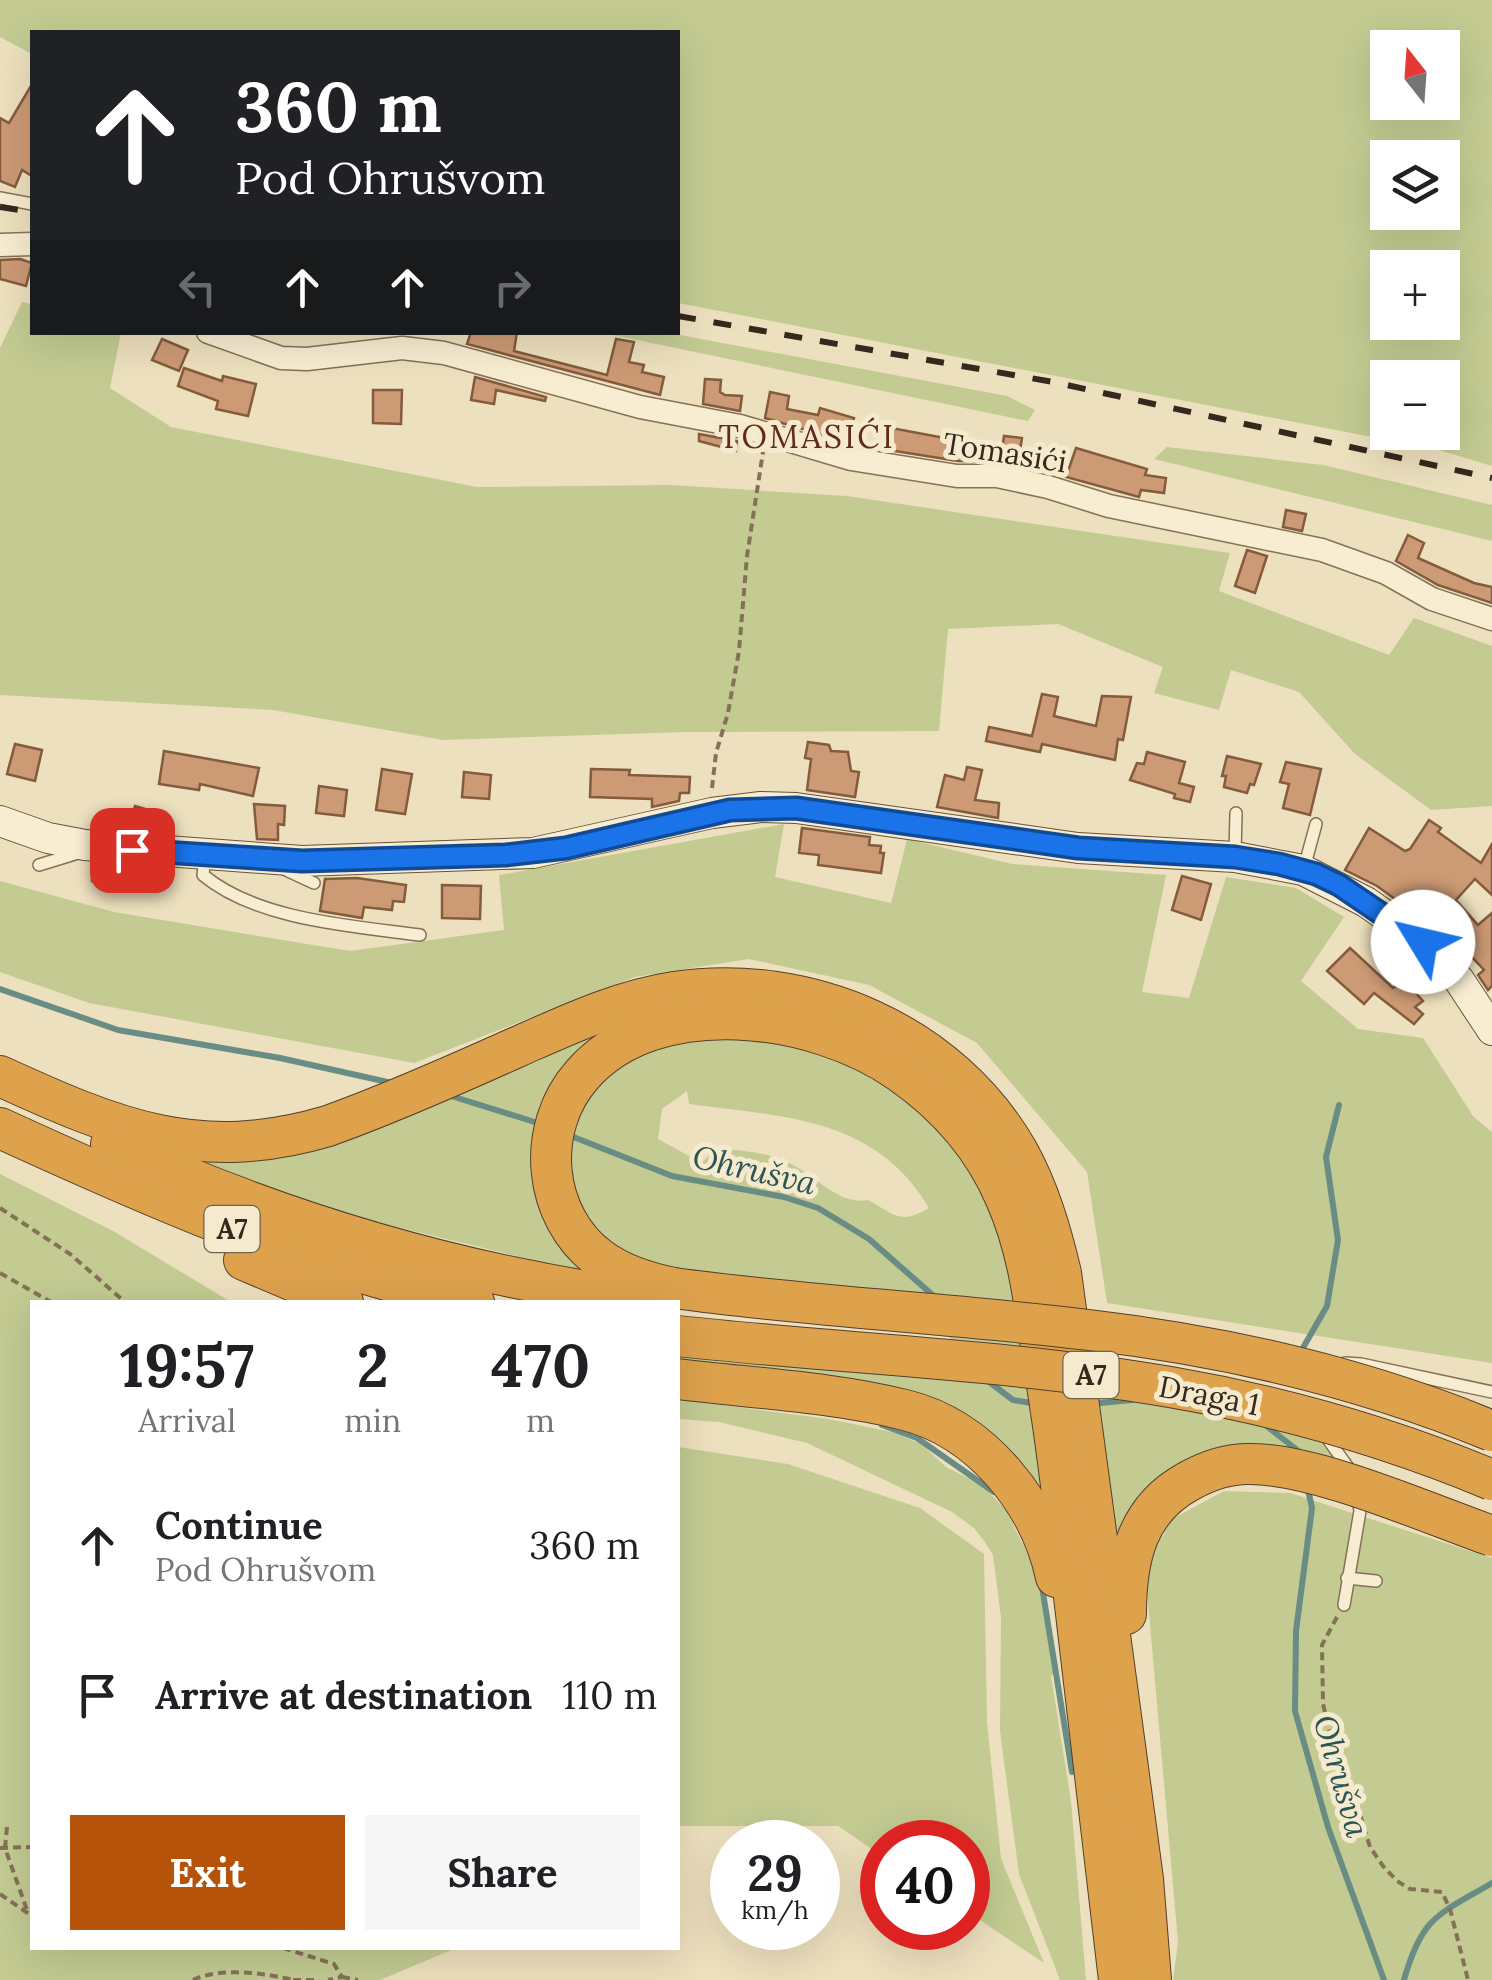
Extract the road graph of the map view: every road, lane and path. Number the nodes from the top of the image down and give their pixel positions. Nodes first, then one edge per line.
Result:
1 (0, 198) edge
2 (30, 204) edge
3 (30, 244) edge
4 (0, 245) edge
5 (216, 335) edge
6 (240, 335) edge
7 (260, 342) dead end
8 (765, 436) junction
9 (1492, 619) edge
10 (712, 813) junction
11 (1236, 813) dead end
12 (0, 821) edge
13 (1316, 824) dead end
14 (99, 846) junction
15 (160, 852) junction
16 (206, 856) junction
17 (1235, 857) junction
18 (263, 859) junction
19 (39, 866) dead end
20 (1303, 870) junction
21 (314, 884) dead end
22 (113, 886) dead end
23 (420, 936) dead end
24 (677, 1008) junction
25 (1492, 1030) edge
26 (0, 1076) edge
27 (0, 1093) edge
28 (0, 1128) edge
29 (0, 1146) edge
30 (0, 1208) edge
31 (0, 1273) edge
32 (671, 1298) edge
33 (47, 1300) edge
34 (122, 1300) edge
35 (337, 1300) edge
36 (465, 1300) edge
37 (680, 1336) edge
38 (680, 1379) edge
39 (1322, 1390) dead end
40 (1492, 1392) edge
41 (1317, 1406) dead end
42 (1492, 1431) edge
43 (1492, 1447) edge
44 (1072, 1453) junction
45 (1492, 1480) edge
46 (1492, 1536) edge
47 (1347, 1578) junction
48 (1376, 1581) dead end
49 (1344, 1605) joint
50 (8, 1827) dead end
51 (30, 1847) edge
52 (2, 1848) edge
53 (0, 1894) edge
54 (30, 1914) edge
55 (290, 1950) edge
56 (342, 1977) junction
57 (193, 1980) edge
58 (293, 1980) edge
59 (318, 1980) edge
60 (328, 1980) edge
61 (358, 1980) edge
62 (1116, 1980) edge
63 (1154, 1980) edge
64 (1468, 1980) edge

1 - 2 lane
3 - 4 street
5 - 8 street, Tomasići
6 - 7 lane
8 - 9 street, Tomasići
8 - 10 path
10 - 17 street
10 - 18 street
11 - 17 lane
12 - 14 street
13 - 20 lane
14 - 15 street
14 - 19 lane
15 - 16 street
15 - 22 lane
16 - 18 street
16 - 23 lane
17 - 20 street
18 - 21 lane
20 - 25 street
24 - 26 highway
24 - 32 highway
24 - 44 highway, bridge
27 - 32 highway, A7
28 - 36 highway, A7
29 - 35 highway
30 - 34 path
31 - 33 path
32 - 42 highway, bridge
32 - 43 highway, Draga 1 / A7
37 - 45 highway, Draga 1 / A7, bridge
38 - 62 highway
39 - 40 lane
41 - 47 lane
44 - 62 highway
44 - 63 highway
46 - 63 highway, bridge
47 - 48 lane
47 - 49 lane
49 - 64 path
50 - 52 path
51 - 52 path
52 - 54 path
53 - 54 path
55 - 56 path
56 - 60 path
56 - 61 path
57 - 58 path
58 - 59 path

